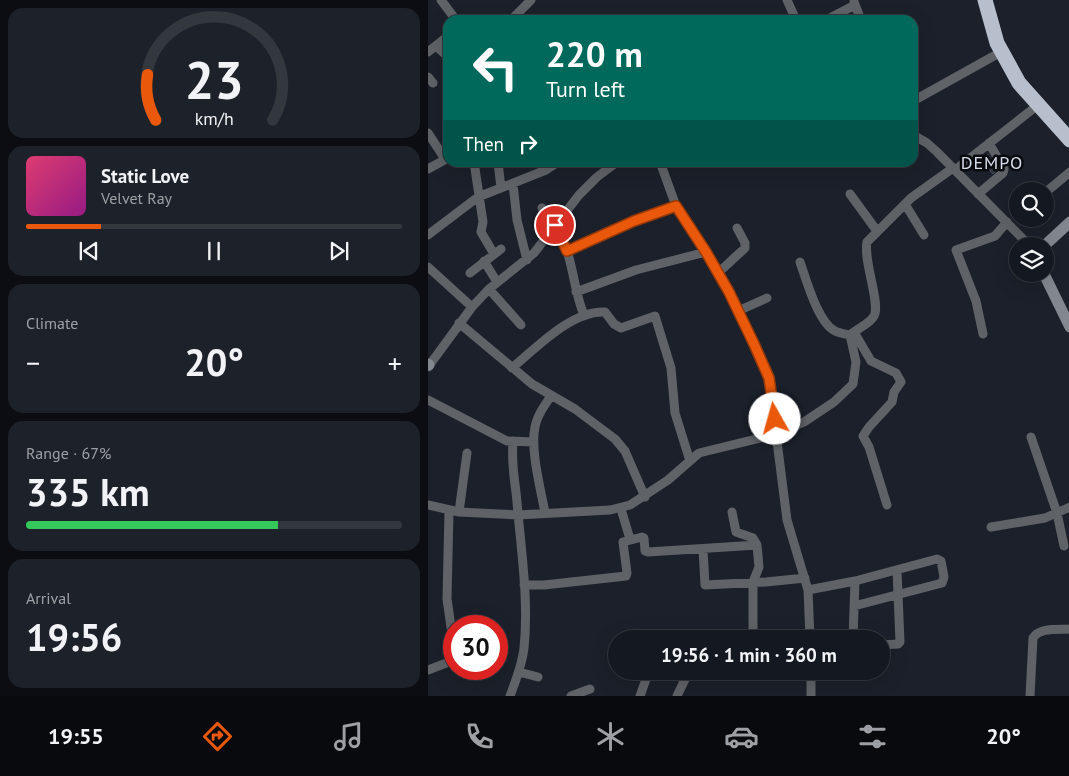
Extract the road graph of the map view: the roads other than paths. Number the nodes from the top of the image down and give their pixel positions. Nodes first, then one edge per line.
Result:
1 (441, 0) edge
2 (788, 0) edge
3 (985, 0) edge
4 (993, 0) edge
5 (855, 2) edge
6 (528, 3) edge
7 (452, 15) edge
8 (516, 15) edge
9 (794, 15) edge
10 (834, 15) edge
11 (859, 15) edge
12 (995, 21) junction
13 (443, 39) edge
14 (431, 47) edge
15 (1001, 52) junction
16 (443, 54) edge
17 (918, 98) edge
18 (1038, 105) junction
19 (1070, 124) edge
20 (428, 133) edge
21 (918, 138) edge
22 (1070, 140) edge
23 (989, 143) junction
24 (443, 153) edge
25 (443, 160) edge
26 (475, 167) edge
27 (499, 167) edge
28 (550, 167) edge
29 (603, 167) edge
30 (662, 167) edge
31 (428, 169) edge
32 (954, 169) junction
33 (1070, 172) edge
34 (513, 184) junction
35 (1054, 185) edge
36 (501, 188) junction
37 (850, 194) dead end
38 (978, 194) junction
39 (478, 197) junction
40 (905, 204) junction
41 (676, 206) junction
42 (542, 208) dead end
43 (1007, 222) junction
44 (1070, 222) edge
45 (555, 225) junction
46 (737, 228) dead end
47 (878, 231) junction
48 (428, 235) edge
49 (924, 236) dead end
50 (1021, 237) edge
51 (1054, 237) edge
52 (567, 251) junction
53 (706, 252) junction
54 (527, 260) junction
55 (484, 262) junction
56 (800, 262) dead end
57 (428, 267) edge
58 (470, 272) dead end
59 (718, 272) junction
60 (497, 282) junction
61 (1048, 282) edge
62 (489, 289) junction
63 (576, 292) junction
64 (768, 298) dead end
65 (472, 307) junction
66 (738, 311) junction
67 (584, 315) junction
68 (459, 323) junction
69 (522, 325) dead end
70 (1070, 327) edge
71 (853, 332) junction
72 (983, 334) dead end
73 (428, 365) edge
74 (512, 368) junction
75 (551, 396) junction
76 (428, 400) edge
77 (777, 434) junction
78 (1031, 437) dead end
79 (513, 441) junction
80 (534, 442) junction
81 (468, 453) dead end
82 (690, 461) junction
83 (645, 497) junction
84 (428, 504) edge
85 (887, 505) dead end
86 (1070, 507) edge
87 (621, 509) junction
88 (449, 511) junction
89 (460, 512) junction
90 (732, 512) dead end
91 (545, 513) junction
92 (1056, 513) junction
93 (518, 515) junction
94 (991, 527) dead end
95 (630, 539) junction
96 (757, 545) junction
97 (1064, 546) dead end
98 (704, 549) junction
99 (897, 570) junction
100 (805, 578) junction
101 (855, 581) junction
102 (753, 582) junction
103 (524, 585) junction
104 (808, 590) junction
105 (899, 594) junction
106 (854, 606) junction
107 (449, 615) edge
108 (1070, 629) edge
109 (753, 630) edge
110 (810, 630) edge
111 (853, 630) edge
112 (890, 644) edge
113 (443, 664) edge
114 (428, 670) edge
115 (519, 672) junction
116 (538, 677) dead end
117 (646, 680) edge
118 (685, 680) edge
119 (811, 680) edge
120 (590, 689) dead end
121 (510, 696) edge
122 (573, 696) edge
123 (640, 696) edge
124 (677, 696) edge
125 (811, 696) edge
126 (1030, 696) edge

1 - 7 street
2 - 9 street
3 - 12 highway
4 - 12 highway
5 - 10 street
5 - 11 street
6 - 8 street
12 - 15 highway
12 - 19 highway
13 - 14 street
14 - 16 street
15 - 17 street
15 - 18 highway
18 - 22 highway
18 - 23 street
20 - 24 street
21 - 32 street
23 - 32 street
23 - 38 street
25 - 31 street
26 - 39 street
27 - 36 street
28 - 34 street
29 - 45 street
30 - 41 street
32 - 38 street
32 - 40 street
33 - 35 street
34 - 36 street
34 - 54 street
36 - 39 street
37 - 47 street
38 - 43 street
39 - 48 street
39 - 55 street
40 - 47 street
40 - 49 street
41 - 52 street
41 - 53 street
42 - 45 street
43 - 50 street
43 - 72 street
44 - 51 street
45 - 52 street
45 - 54 street
46 - 59 street
47 - 71 street
52 - 63 street
53 - 59 street
53 - 63 street
54 - 60 street
55 - 58 street
55 - 60 street
56 - 71 street
57 - 65 street
59 - 66 street
60 - 62 street
61 - 70 street
62 - 65 street
62 - 69 street
63 - 67 street
64 - 66 street
65 - 68 street
66 - 77 street
67 - 74 street
67 - 82 street
68 - 73 street
68 - 74 street
71 - 77 street
71 - 85 street
74 - 75 street
75 - 80 street
75 - 83 street
76 - 79 street
77 - 82 street
77 - 100 street
78 - 92 street
79 - 80 street
79 - 93 street
80 - 91 street
81 - 89 street
82 - 83 street
83 - 87 street
84 - 88 street
86 - 92 street
87 - 91 street
87 - 95 street
88 - 89 street
88 - 107 street
89 - 93 street
90 - 96 street
91 - 93 street
92 - 94 street
92 - 97 street
93 - 103 street
95 - 98 street
95 - 103 street
96 - 98 street
96 - 102 street
98 - 102 street
99 - 101 street
99 - 105 street
99 - 105 street
100 - 102 street
100 - 104 street
101 - 104 street
101 - 106 street
102 - 109 street
103 - 115 street
104 - 110 street
105 - 106 street
105 - 112 street
106 - 111 street
108 - 126 street
113 - 114 street
115 - 116 street
115 - 121 street
117 - 123 street
118 - 124 street
119 - 125 street
120 - 122 street

